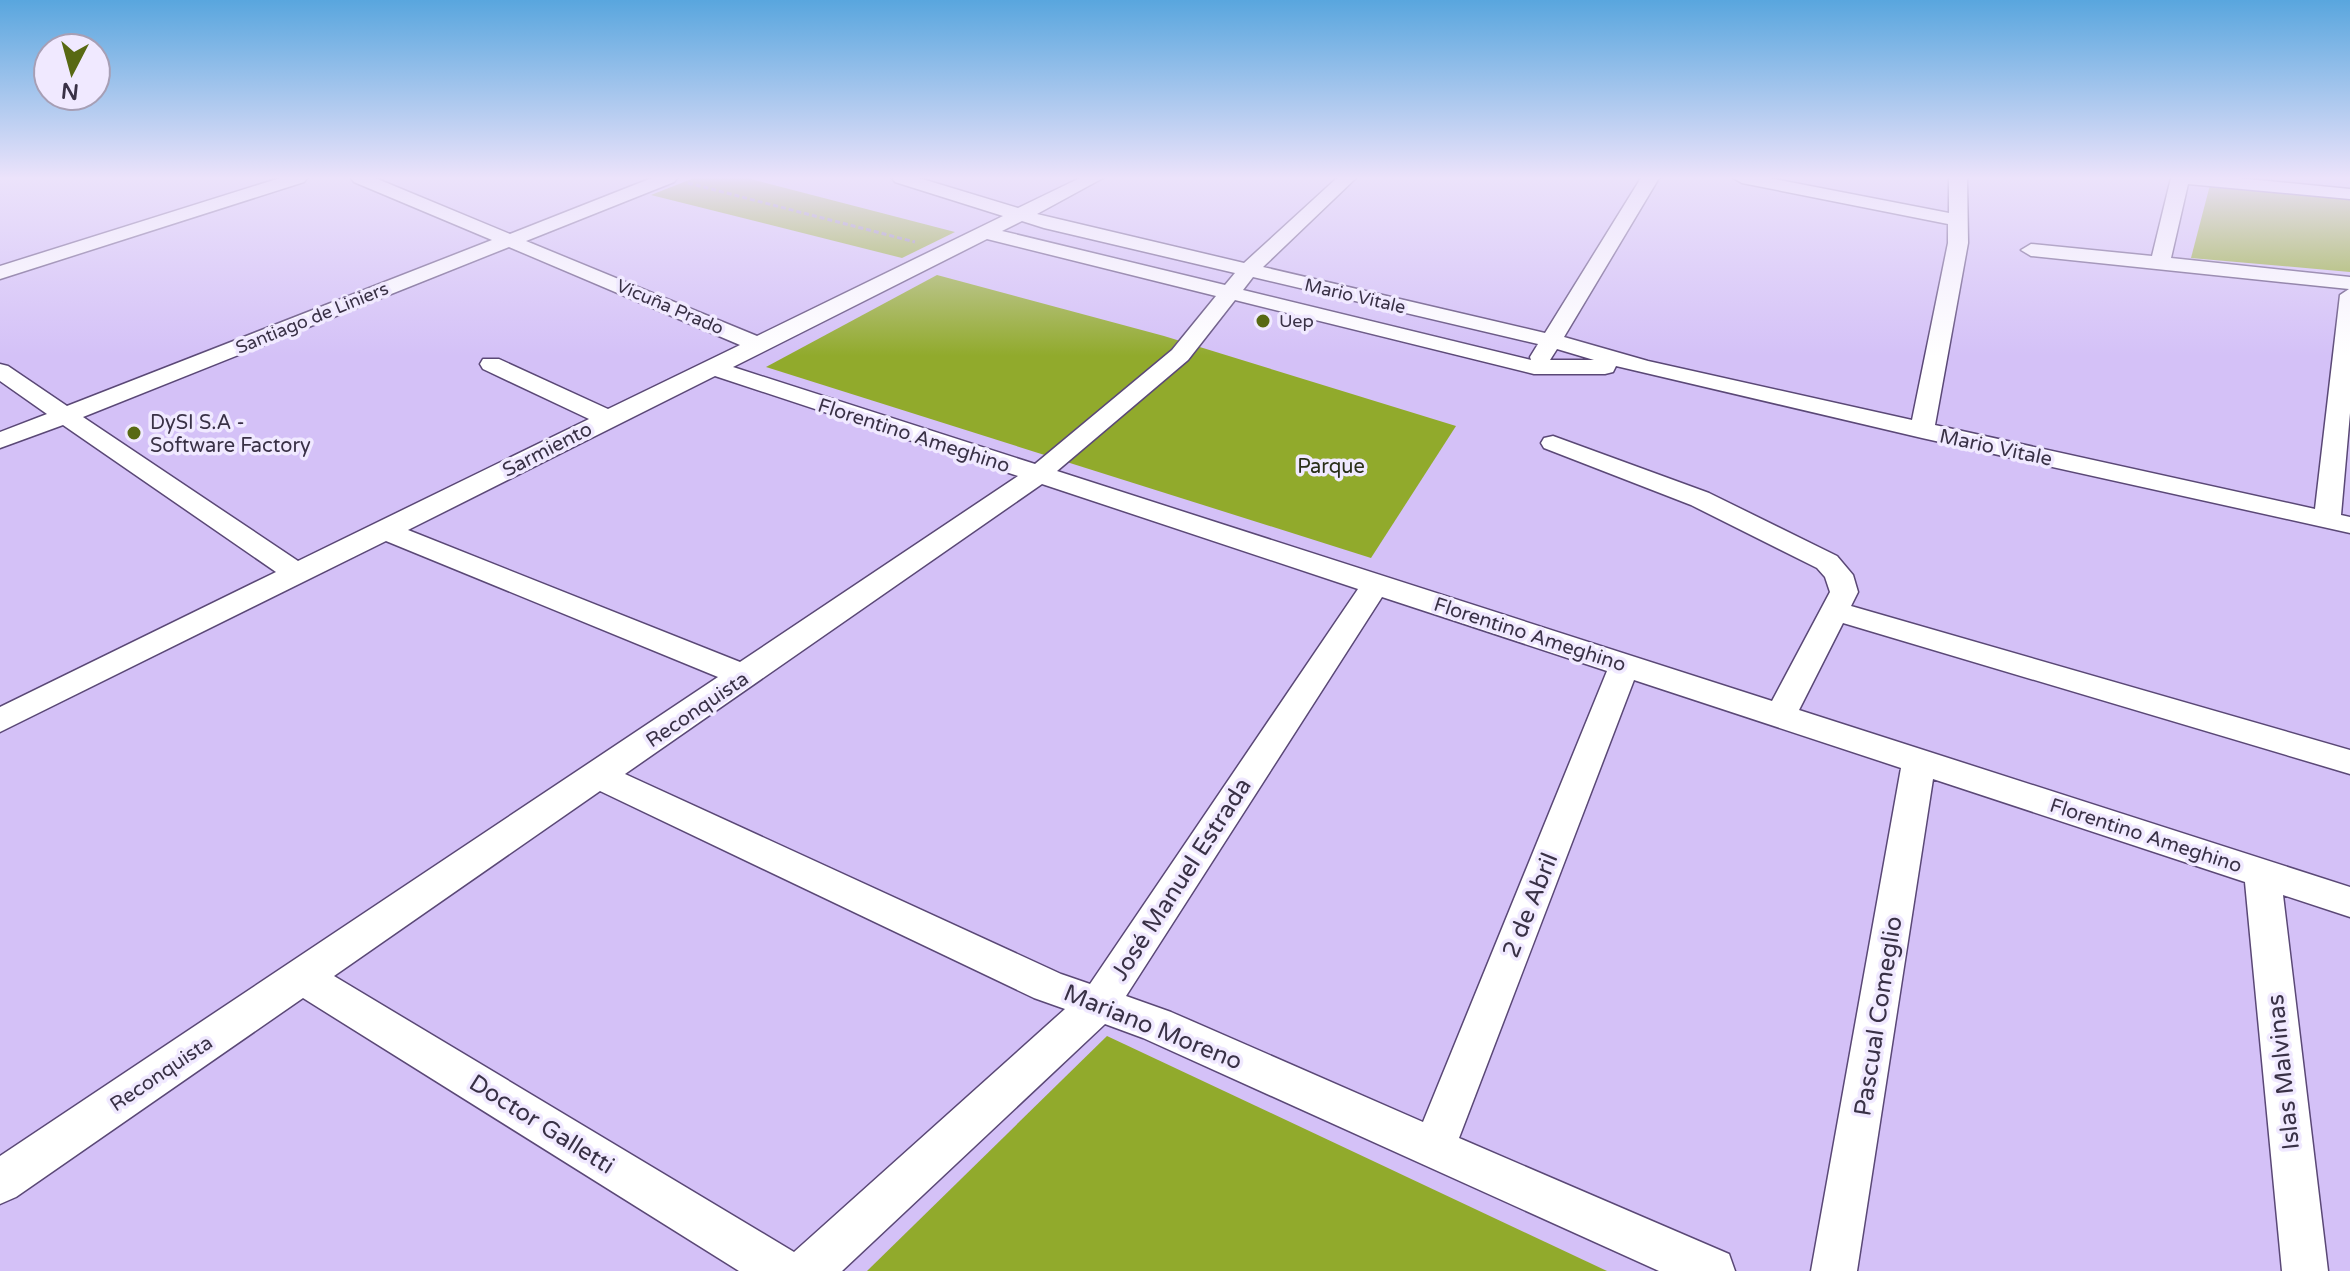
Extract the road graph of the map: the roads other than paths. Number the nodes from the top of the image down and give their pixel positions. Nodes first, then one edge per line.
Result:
1 (112, 237) edge
2 (504, 237) edge
3 (518, 237) edge
4 (977, 237) edge
5 (1008, 237) edge
6 (1093, 237) edge
7 (1285, 237) edge
8 (1614, 237) edge
9 (1958, 237) edge
10 (2167, 237) edge
11 (511, 240) junction
12 (2031, 250) dead end
13 (2160, 264) junction
14 (0, 273) edge
15 (1238, 282) junction
16 (2350, 283) edge
17 (2350, 295) edge
18 (1552, 341) junction
19 (757, 344) junction
20 (491, 364) dead end
21 (711, 367) junction
22 (1534, 367) junction
23 (1643, 367) junction
24 (0, 371) edge
25 (67, 415) junction
26 (607, 418) junction
27 (1922, 431) junction
28 (0, 441) edge
29 (1553, 443) dead end
30 (1036, 476) junction
31 (2339, 523) edge
32 (384, 530) junction
33 (297, 573) junction
34 (1375, 585) junction
35 (1834, 611) junction
36 (1625, 664) junction
37 (746, 676) junction
38 (1781, 714) junction
39 (0, 721) edge
40 (1919, 760) junction
41 (2350, 762) edge
42 (598, 776) junction
43 (2262, 873) junction
44 (2350, 902) edge
45 (302, 977) junction
46 (1098, 1005) junction
47 (1434, 1147) junction
48 (0, 1182) edge
49 (782, 1271) edge
50 (808, 1271) edge
51 (1712, 1271) edge
52 (1834, 1271) edge
53 (2305, 1271) edge

1 - 14 street
2 - 11 street, Vicuña Prado
3 - 11 street, Santiago de Liniers
4 - 19 street, Sarmiento
5 - 15 street, Mario Vitale
6 - 15 street, Mario Vitale
7 - 15 street, Reconquista
8 - 18 street
9 - 27 street
10 - 13 street
11 - 19 street, Vicuña Prado
11 - 25 street, Santiago de Liniers
12 - 13 street
13 - 16 street
15 - 18 street, Mario Vitale
15 - 22 street, Mario Vitale
15 - 30 street, Reconquista
17 - 31 street
18 - 22 street
18 - 23 street, Mario Vitale
19 - 21 street, Sarmiento
20 - 26 street
21 - 26 street, Sarmiento
21 - 30 street, Florentino Ameghino
22 - 23 street, Mario Vitale
23 - 27 street, Mario Vitale
24 - 25 street
25 - 28 street, Santiago de Liniers
25 - 33 street
26 - 32 street, Sarmiento
27 - 31 street, Mario Vitale
29 - 35 street
30 - 34 street, Florentino Ameghino
30 - 37 street, Reconquista
32 - 33 street, Sarmiento
32 - 37 street
33 - 39 street, Sarmiento
34 - 36 street, Florentino Ameghino
34 - 46 street, José Manuel Estrada
35 - 38 street
35 - 41 street
36 - 38 street, Florentino Ameghino
36 - 47 street, 2 de Abril
37 - 42 street, Reconquista
38 - 40 street, Florentino Ameghino
40 - 43 street, Florentino Ameghino
40 - 52 street, Pascual Comeglio
42 - 45 street, Reconquista
42 - 46 street, Mariano Moreno
43 - 44 street, Florentino Ameghino
43 - 53 street, Islas Malvinas
45 - 48 street, Reconquista
45 - 49 street, Doctor Galletti
46 - 47 street, Mariano Moreno
46 - 50 street, José Manuel Estrada
47 - 51 street, Mariano Moreno

